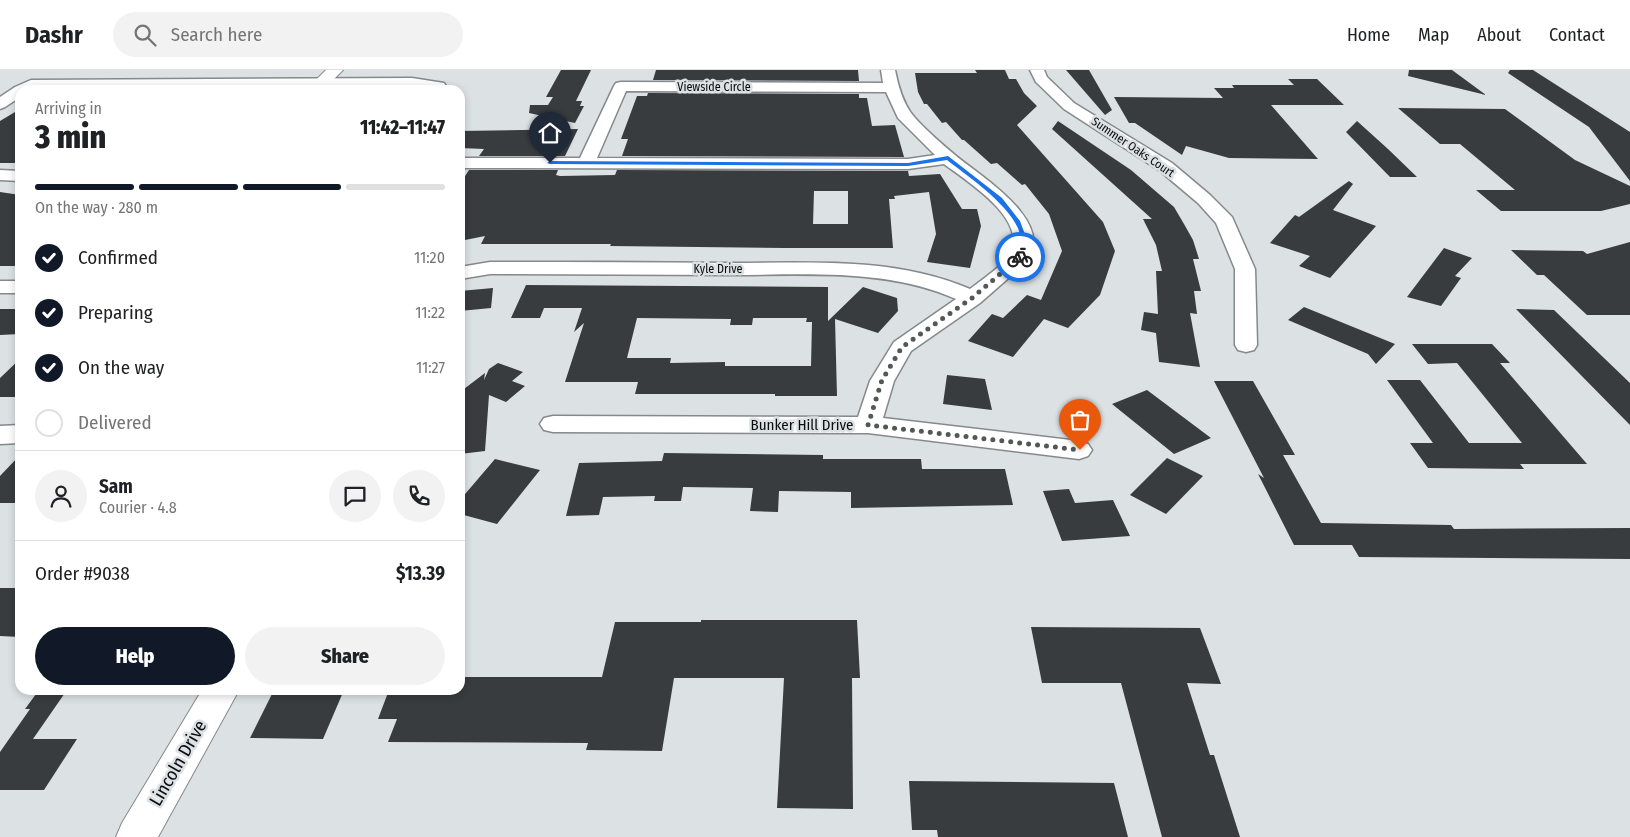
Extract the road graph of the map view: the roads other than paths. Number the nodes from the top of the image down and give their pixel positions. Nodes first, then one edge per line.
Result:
1 (335, 70) edge
2 (1037, 70) edge
3 (890, 79) edge
4 (319, 85) edge
5 (342, 85) edge
6 (432, 85) edge
7 (15, 94) edge
8 (0, 104) edge
9 (948, 158) junction
10 (465, 163) edge
11 (586, 163) junction
12 (0, 176) edge
13 (15, 176) edge
14 (465, 272) edge
15 (0, 287) edge
16 (15, 287) edge
17 (972, 298) junction
18 (1246, 344) dead end
19 (553, 424) dead end
20 (868, 425) junction
21 (0, 434) edge
22 (15, 434) edge
23 (1080, 450) dead end
24 (218, 695) edge
25 (136, 837) edge

1 - 4 street
2 - 18 street, Summer Oaks Court
3 - 9 street
3 - 11 street, Viewside Circle
5 - 6 street
7 - 8 street
9 - 11 street
9 - 17 street
10 - 11 street
12 - 13 street
14 - 17 street, Kyle Drive
15 - 16 street
17 - 20 street
19 - 20 street, Bunker Hill Drive
20 - 23 street, Bunker Hill Drive
21 - 22 street
24 - 25 street, Lincoln Drive

